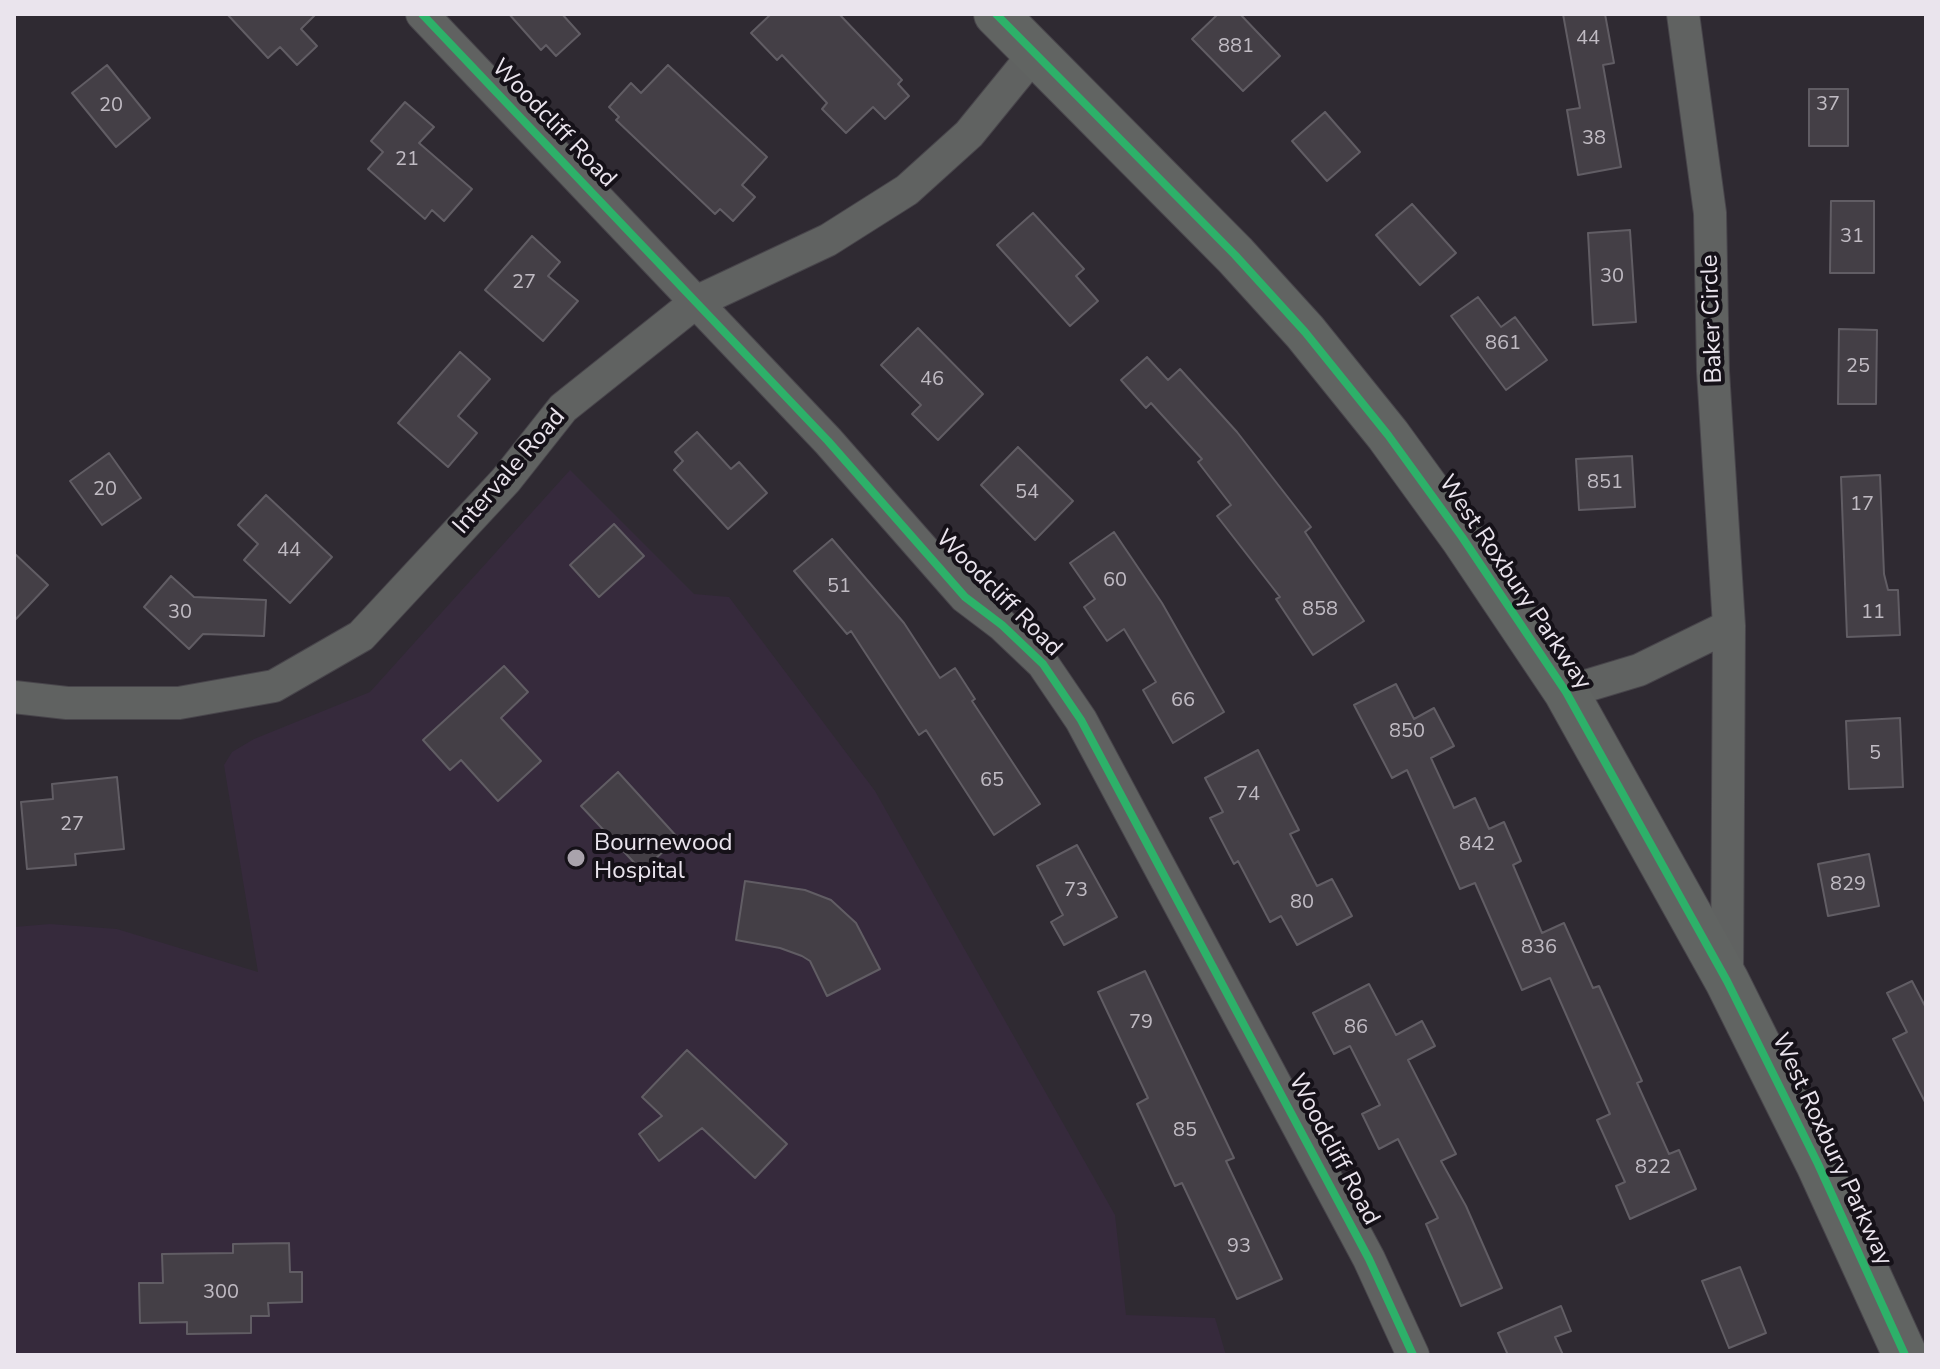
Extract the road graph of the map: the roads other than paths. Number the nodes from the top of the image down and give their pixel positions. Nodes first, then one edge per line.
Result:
1 (422, 14) edge
2 (996, 14) edge
3 (1683, 14) edge
4 (1035, 53) junction
5 (696, 302) junction
6 (1729, 626) junction
7 (1566, 692) junction
8 (14, 697) edge
9 (1727, 981) junction
10 (1413, 1355) edge
11 (1905, 1355) edge

1 - 5 street, Woodcliff Road
2 - 4 main road, West Roxbury Parkway
3 - 6 street, Baker Circle
4 - 5 street, Intervale Road
4 - 7 main road, West Roxbury Parkway
5 - 8 street, Intervale Road
5 - 10 street, Woodcliff Road
6 - 7 street
6 - 9 street, Baker Circle
7 - 9 main road, West Roxbury Parkway
9 - 11 main road, West Roxbury Parkway

